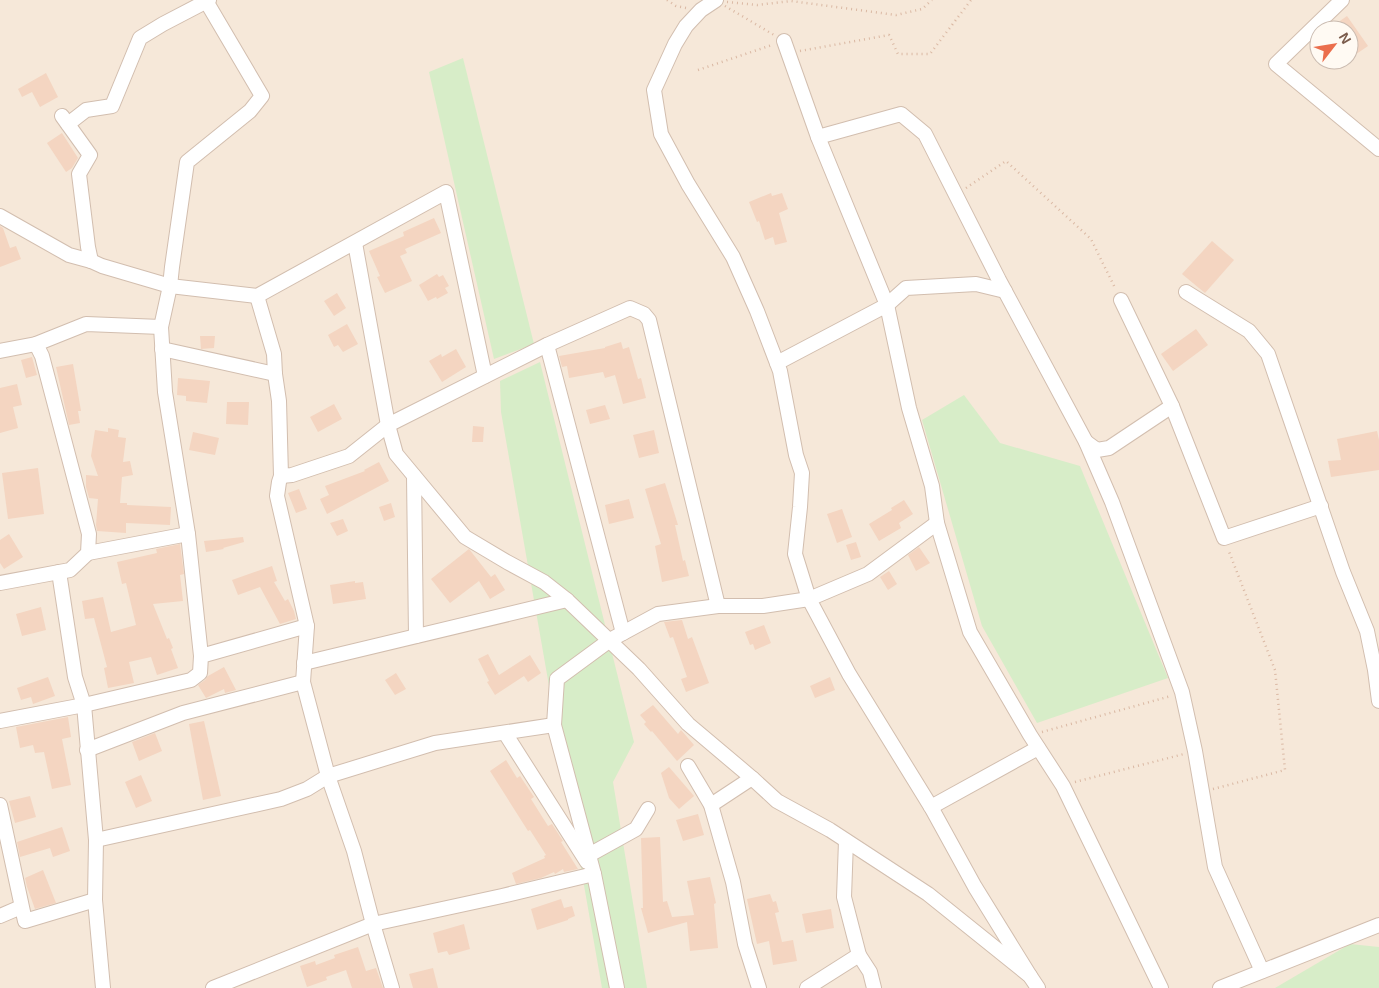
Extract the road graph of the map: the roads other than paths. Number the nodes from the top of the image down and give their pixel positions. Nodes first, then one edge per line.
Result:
1 (716, 0) edge
2 (1342, 0) edge
3 (207, 1) edge
4 (784, 41) road end
5 (818, 138) junction
6 (1379, 149) edge
7 (0, 216) edge
8 (355, 243) junction
9 (91, 261) junction
10 (170, 286) junction
11 (1005, 291) junction
12 (1186, 292) dead end
13 (257, 296) junction
14 (1121, 300) road end
15 (887, 305) junction
16 (161, 327) junction
17 (36, 344) junction
18 (547, 345) junction
19 (162, 349) junction
20 (0, 351) edge
21 (776, 363) junction
22 (275, 374) junction
23 (485, 376) junction
24 (1172, 406) junction
25 (388, 425) junction
26 (1086, 442) junction
27 (281, 476) junction
28 (414, 476) junction
29 (1321, 506) junction
30 (937, 523) junction
31 (188, 534) junction
32 (88, 553) junction
33 (59, 572) junction
34 (0, 583) edge
35 (809, 599) junction
36 (567, 600) junction
37 (718, 606) junction
38 (307, 626) junction
39 (1373, 628) edge
40 (623, 633) junction
41 (416, 636) junction
42 (610, 640) junction
43 (1379, 645) edge
44 (201, 656) junction
45 (304, 663) junction
46 (303, 682) junction
47 (1379, 701) edge
48 (84, 706) junction
49 (0, 721) edge
50 (554, 725) junction
51 (505, 733) junction
52 (1038, 748) junction
53 (87, 750) junction
54 (688, 766) dead end
55 (328, 776) junction
56 (752, 778) junction
57 (0, 805) edge
58 (711, 805) junction
59 (931, 807) junction
60 (648, 809) dead end
61 (96, 840) junction
62 (846, 841) junction
63 (589, 855) junction
64 (594, 874) junction
65 (95, 900) junction
66 (21, 907) junction
67 (0, 916) edge
68 (373, 924) junction
69 (1379, 925) edge
70 (858, 955) junction
71 (1262, 971) junction
72 (1030, 976) junction
73 (1228, 987) edge
74 (103, 988) edge
75 (213, 988) edge
76 (392, 988) edge
77 (616, 988) edge
78 (759, 988) edge
79 (806, 988) edge
80 (874, 988) edge
81 (1038, 988) edge
82 (1161, 988) edge

1 - 21 street
2 - 6 street
3 - 9 street
3 - 10 street
4 - 5 street
5 - 11 street
5 - 15 street
7 - 9 street
8 - 13 street
8 - 23 street
8 - 25 street
9 - 10 street
10 - 13 street
10 - 16 street
11 - 15 street
11 - 26 street
12 - 29 street
13 - 22 street
14 - 24 street
15 - 21 street
15 - 30 street
16 - 17 street
16 - 19 street
17 - 20 street
17 - 32 street
18 - 23 street
18 - 37 street
18 - 40 street
19 - 22 street
19 - 31 street
21 - 35 street
22 - 27 street
23 - 25 street
24 - 26 street
24 - 29 street
25 - 27 street
25 - 28 street
26 - 71 street
27 - 38 street
28 - 36 street
28 - 41 street
29 - 39 street
30 - 35 street
30 - 52 street
31 - 32 street
31 - 44 street
32 - 33 street
33 - 34 street
33 - 48 street
35 - 37 street
35 - 59 street
36 - 41 street
36 - 42 street
37 - 40 street
38 - 44 street
38 - 45 street
39 - 43 street
39 - 47 street
40 - 42 street
41 - 45 street
42 - 50 street
42 - 56 street
44 - 48 street
45 - 46 street
46 - 53 street
46 - 55 street
48 - 49 street
48 - 53 street
50 - 51 street
50 - 63 street
51 - 55 street
51 - 64 street
52 - 59 street
52 - 82 street
53 - 61 street
54 - 58 street
55 - 61 street
55 - 68 street
56 - 58 street
56 - 62 street
57 - 66 street
58 - 78 street
59 - 72 street
60 - 63 street
61 - 65 street
62 - 70 street
62 - 72 street
63 - 64 street
64 - 68 street
64 - 77 street
65 - 66 street
65 - 74 street
66 - 67 street
68 - 75 street
68 - 76 street
69 - 71 street
70 - 79 street
70 - 80 street
71 - 73 street
72 - 81 street

